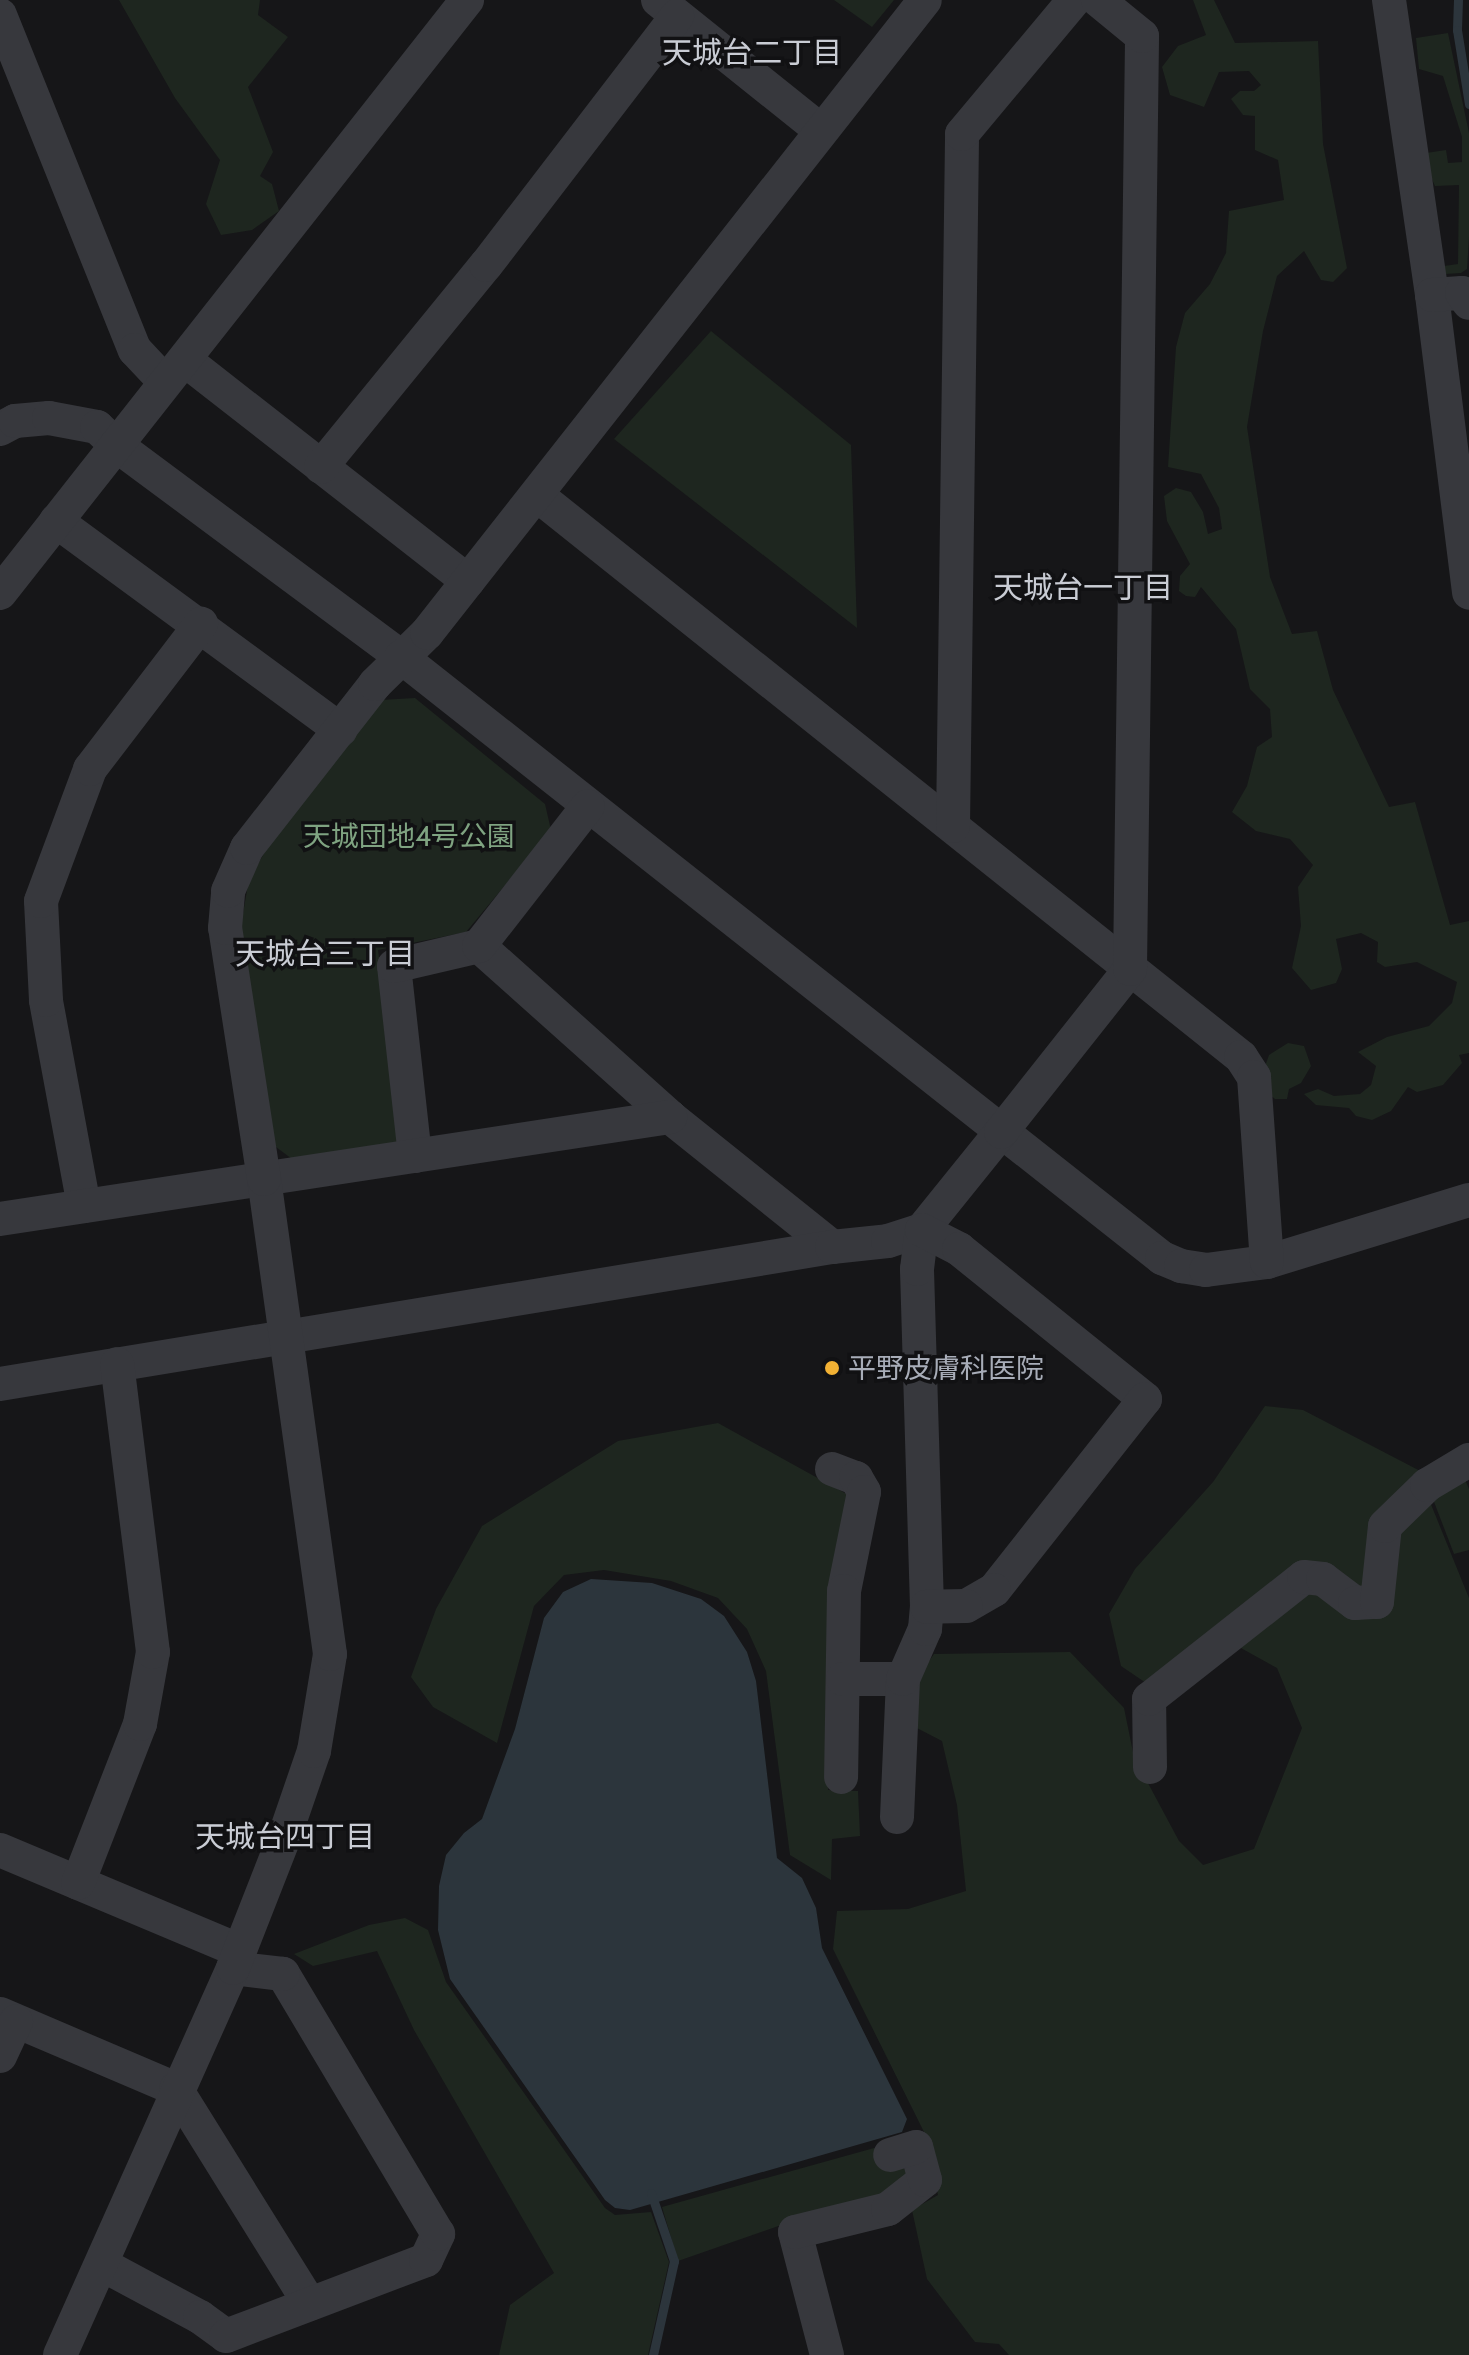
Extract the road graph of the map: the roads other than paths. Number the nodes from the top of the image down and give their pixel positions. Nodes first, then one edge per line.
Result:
1 (467, 0) edge
2 (925, 0) edge
3 (1074, 0) edge
4 (1098, 0) edge
5 (1389, 0) edge
6 (668, 8) edge
7 (0, 15) edge
8 (820, 130) junction
9 (1432, 295) junction
10 (1469, 303) edge
11 (175, 371) junction
12 (0, 429) edge
13 (116, 445) junction
14 (321, 467) junction
15 (537, 495) junction
16 (56, 521) junction
17 (468, 581) junction
18 (0, 593) edge
19 (1469, 593) edge
20 (201, 624) junction
21 (401, 657) junction
22 (341, 730) junction
23 (588, 806) junction
24 (953, 826) junction
25 (479, 946) junction
26 (1130, 969) junction
27 (670, 1117) junction
28 (1001, 1132) junction
29 (415, 1156) junction
30 (264, 1179) junction
31 (1469, 1200) edge
32 (84, 1206) junction
33 (0, 1219) edge
34 (922, 1230) junction
35 (832, 1247) junction
36 (1267, 1262) junction
37 (285, 1336) junction
38 (117, 1364) junction
39 (0, 1384) edge
40 (1469, 1460) edge
41 (832, 1469) dead end
42 (927, 1607) junction
43 (843, 1679) junction
44 (903, 1679) junction
45 (1150, 1767) dead end
46 (841, 1777) dead end
47 (897, 1817) dead end
48 (0, 1850) edge
49 (78, 1883) junction
50 (236, 1959) junction
51 (8, 2018) edge
52 (0, 2056) edge
53 (176, 2089) junction
54 (890, 2155) dead end
55 (103, 2265) junction
56 (310, 2304) junction
57 (60, 2355) edge
58 (827, 2355) edge

1 - 11 street
2 - 8 street
3 - 24 street
4 - 26 street
5 - 9 street
6 - 8 street
6 - 14 street
7 - 11 street
8 - 15 street
9 - 10 street
9 - 19 street
11 - 13 street
11 - 14 street
12 - 13 street
13 - 16 street
13 - 21 street
14 - 17 street
15 - 17 street
15 - 24 street
16 - 18 street
16 - 20 street
17 - 21 street
20 - 22 street
20 - 32 street
21 - 22 street
21 - 23 street
22 - 30 street
23 - 25 street
23 - 28 street
24 - 26 street
25 - 27 street
25 - 29 street
26 - 28 street
26 - 36 street
27 - 29 street
27 - 35 street
28 - 34 street
28 - 36 street
29 - 30 street
30 - 32 street
30 - 37 street
31 - 36 street
32 - 33 street
34 - 35 street
34 - 42 street
34 - 42 street
35 - 37 street
37 - 38 street
37 - 50 street
38 - 39 street
38 - 49 street
40 - 45 street
41 - 43 street
42 - 44 street
43 - 44 street
43 - 46 street
44 - 47 street
48 - 49 street
49 - 50 street
50 - 53 street
50 - 56 street
51 - 52 street
51 - 53 street
53 - 55 street
53 - 56 street
54 - 58 street
55 - 56 street
55 - 57 street

